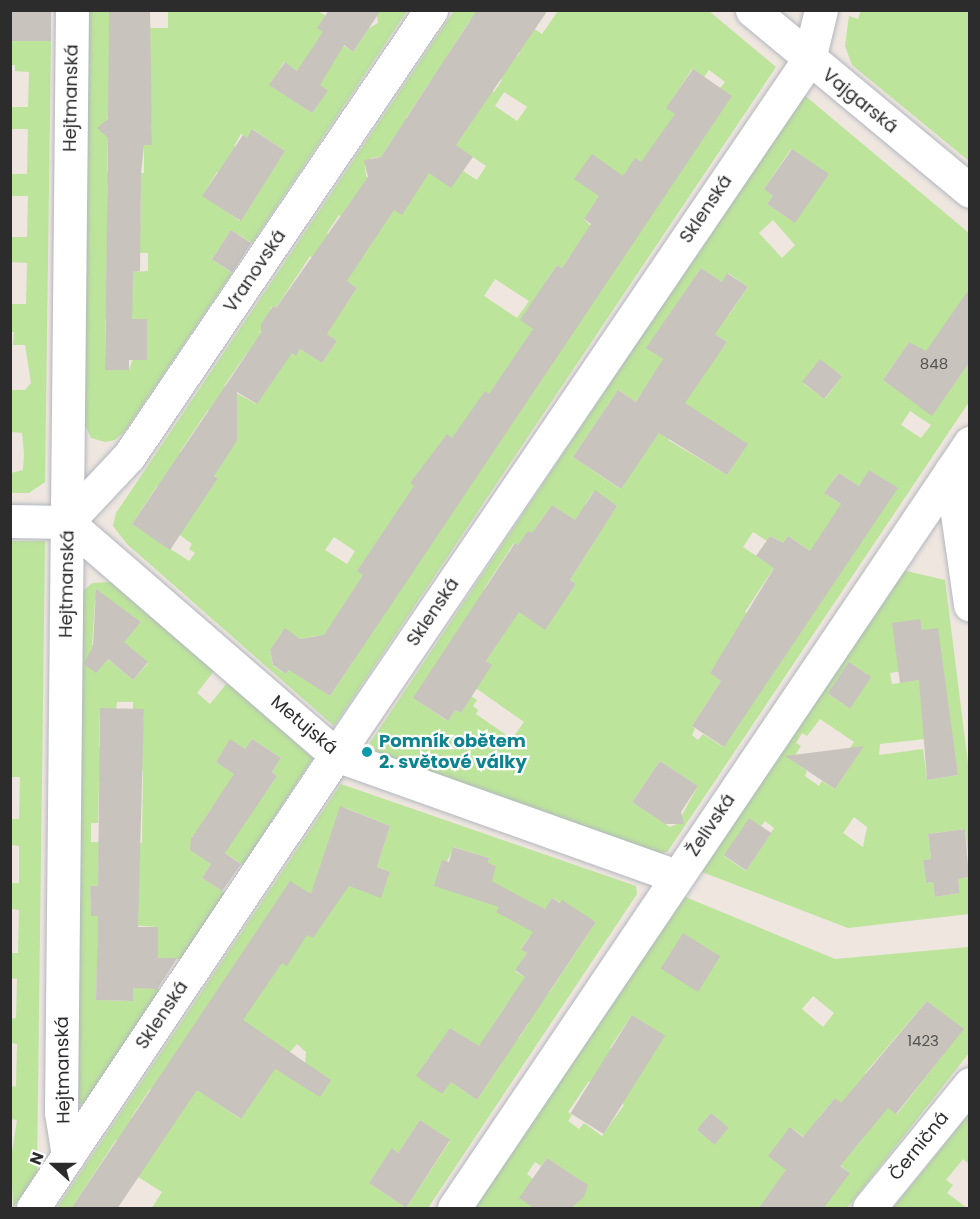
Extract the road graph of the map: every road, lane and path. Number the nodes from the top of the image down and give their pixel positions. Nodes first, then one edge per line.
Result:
1 (72, 10) edge
2 (431, 10) edge
3 (752, 10) edge
4 (821, 10) edge
5 (809, 60) junction
6 (969, 191) edge
7 (969, 443) edge
8 (951, 471) junction
9 (10, 521) edge
10 (67, 522) junction
11 (969, 605) edge
12 (336, 755) junction
13 (676, 876) junction
14 (969, 1084) edge
15 (68, 1156) junction
16 (33, 1209) edge
17 (454, 1209) edge
18 (869, 1209) edge

1 - 10 street, Hejtmanská
2 - 10 street, Vranovská
3 - 5 street, Vajgarská
4 - 5 street, Sklenská
5 - 6 street, Vajgarská
5 - 12 street, Sklenská
7 - 8 street, Želivská
8 - 11 street
8 - 13 street, Želivská
9 - 10 street
10 - 12 street, Metujská
10 - 15 street, Hejtmanská
12 - 13 street, Metujská
12 - 15 street, Sklenská
13 - 17 street, Želivská
14 - 18 street, Černičná
15 - 16 street, Sklenská

